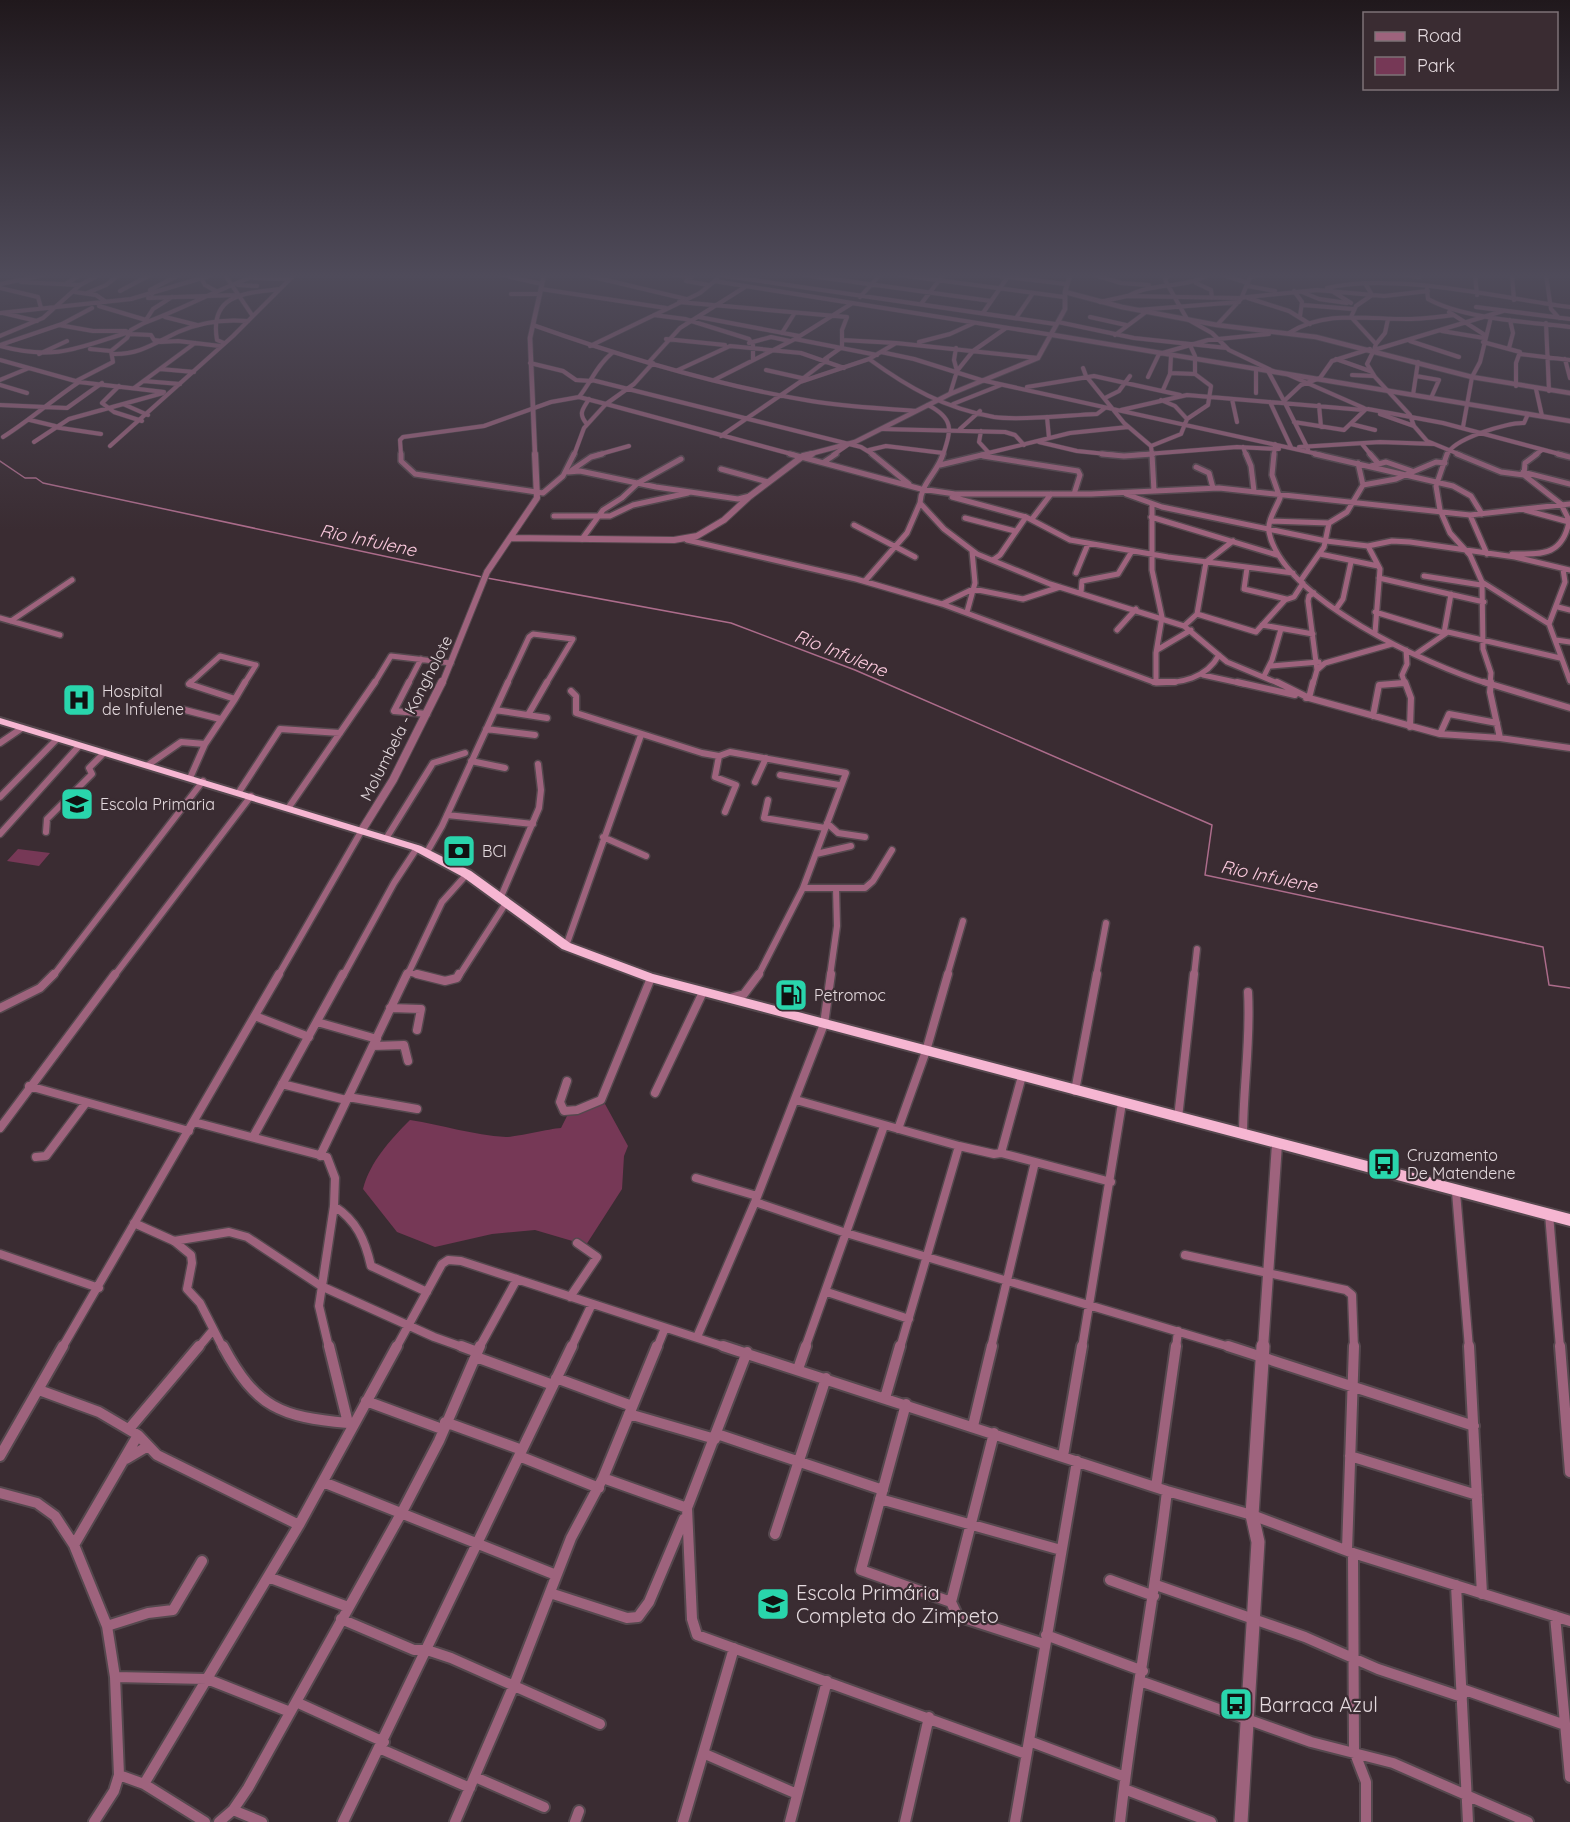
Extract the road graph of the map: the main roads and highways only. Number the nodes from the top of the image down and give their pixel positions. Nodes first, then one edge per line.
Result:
1 (0, 721) edge
2 (1570, 1220) edge

1 - 2 highway

